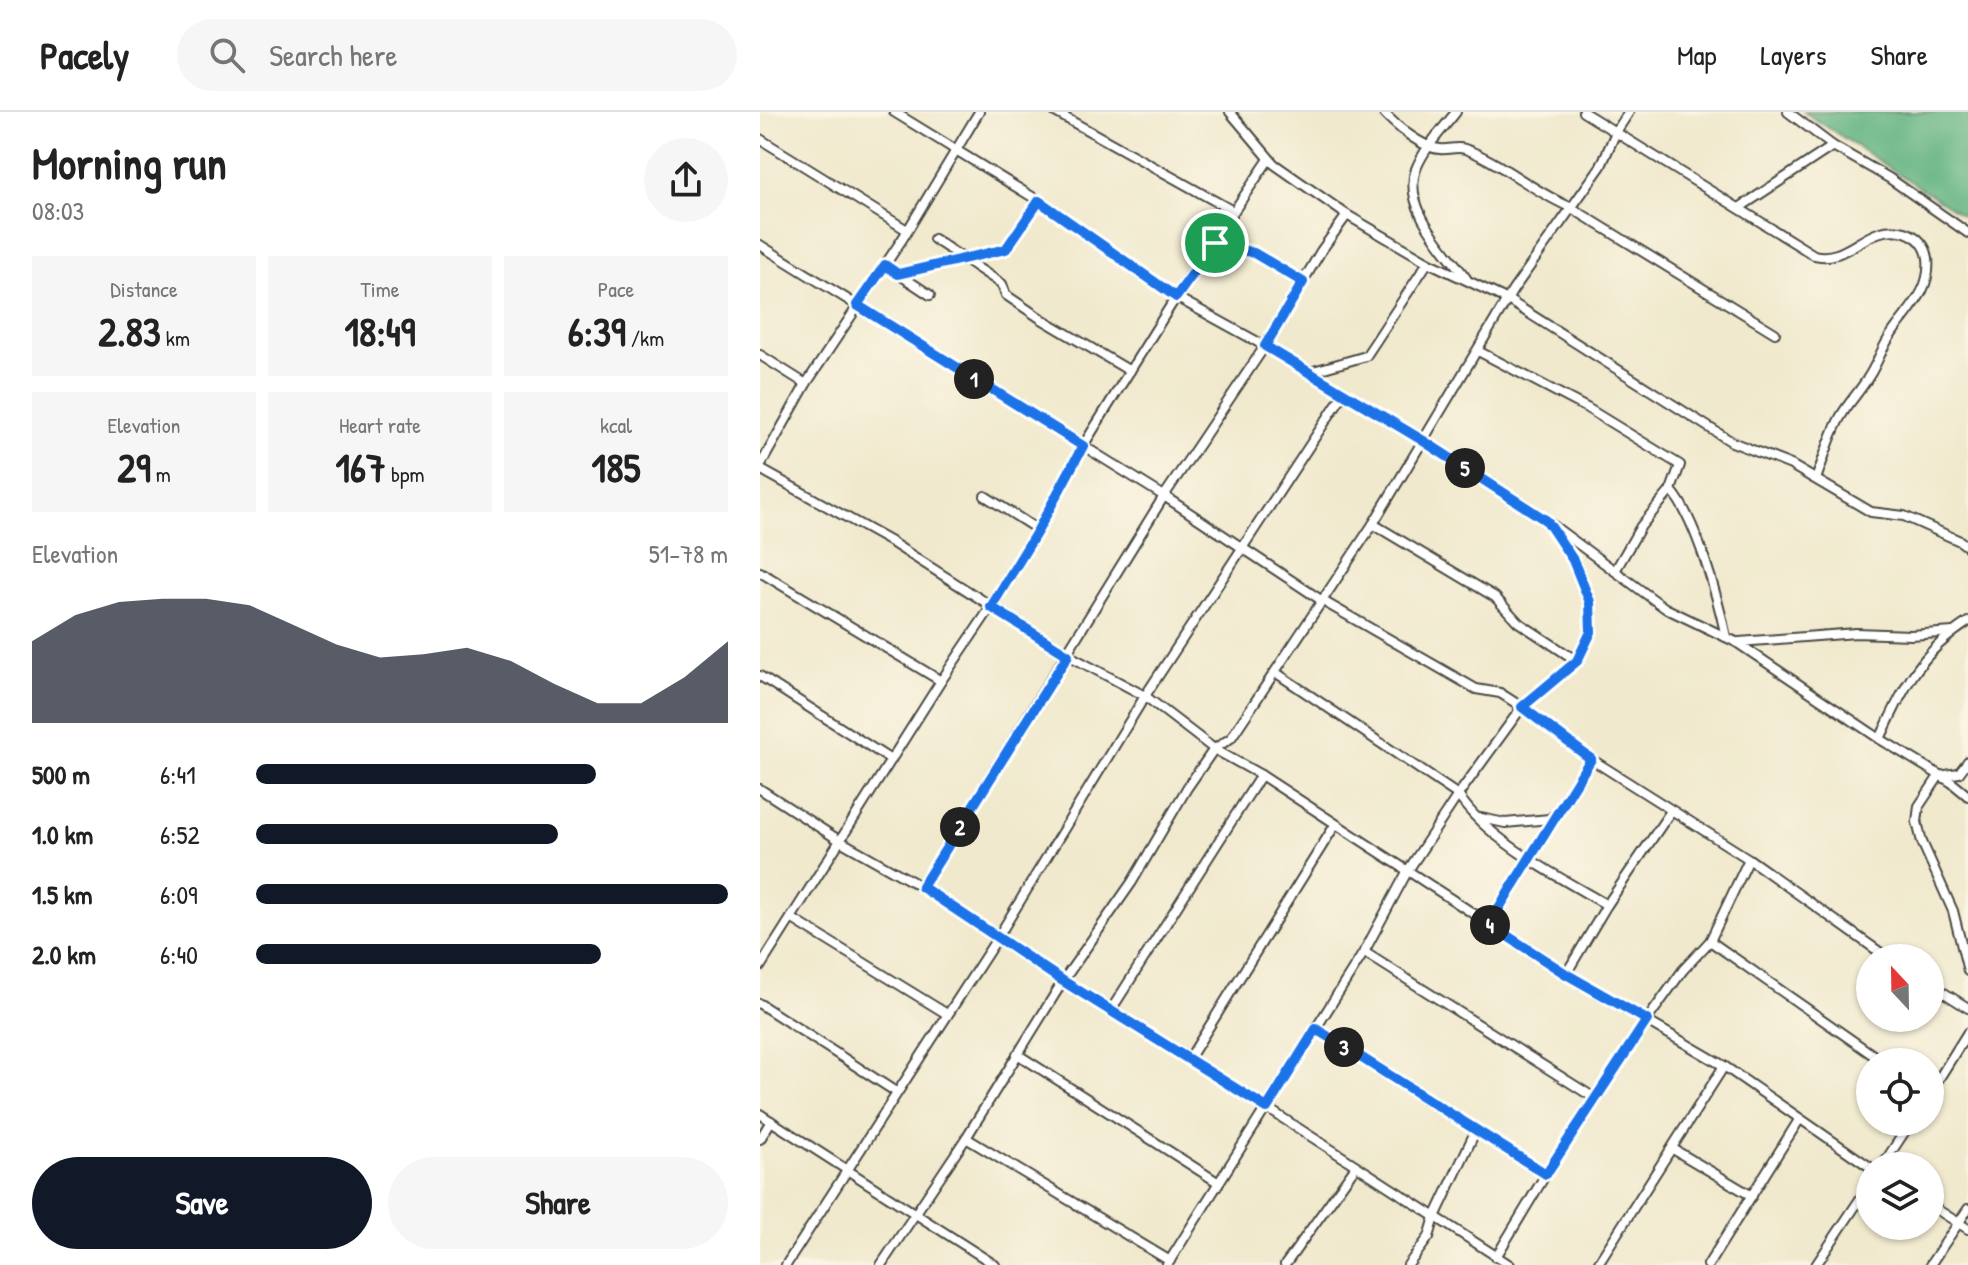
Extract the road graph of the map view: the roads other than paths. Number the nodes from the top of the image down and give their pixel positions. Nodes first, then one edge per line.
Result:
1 (894, 112) edge
2 (979, 112) edge
3 (1055, 112) edge
4 (1230, 112) edge
5 (1383, 112) edge
6 (1456, 112) edge
7 (1583, 112) edge
8 (1629, 112) edge
9 (1788, 112) edge
10 (1616, 132) junction
11 (760, 139) edge
12 (1430, 146) junction
13 (1833, 146) junction
14 (956, 150) junction
15 (1269, 159) junction
16 (1039, 201) junction
17 (1570, 207) junction
18 (1739, 208) junction
19 (1233, 211) junction
20 (1347, 215) junction
21 (907, 230) junction
22 (1968, 233) edge
23 (934, 239) dead end
24 (1215, 243) junction
25 (760, 245) edge
26 (964, 259) junction
27 (1428, 262) junction
28 (885, 265) junction
29 (898, 274) junction
30 (1303, 282) junction
31 (1469, 282) junction
32 (930, 295) dead end
33 (1176, 297) junction
34 (1508, 300) junction
35 (857, 305) junction
36 (1775, 333) dead end
37 (1265, 346) junction
38 (1478, 351) junction
39 (760, 355) edge
40 (1130, 371) junction
41 (1310, 372) junction
42 (806, 384) junction
43 (1344, 393) junction
44 (1422, 440) junction
45 (1083, 446) junction
46 (760, 467) edge
47 (1816, 479) junction
48 (1671, 490) junction
49 (985, 496) dead end
50 (1164, 496) junction
51 (1547, 521) junction
52 (1373, 524) junction
53 (1038, 530) junction
54 (1241, 546) junction
55 (1968, 547) edge
56 (1615, 571) junction
57 (760, 572) edge
58 (1321, 600) junction
59 (991, 607) junction
60 (1968, 622) edge
61 (1953, 632) junction
62 (1726, 637) junction
63 (1736, 642) junction
64 (1068, 655) junction
65 (1577, 661) junction
66 (1275, 672) junction
67 (760, 676) edge
68 (941, 681) junction
69 (1145, 696) junction
70 (1522, 707) junction
71 (1880, 739) junction
72 (1214, 749) junction
73 (1591, 759) junction
74 (891, 760) junction
75 (1968, 761) edge
76 (1261, 775) junction
77 (1939, 776) junction
78 (761, 793) edge
79 (1458, 795) junction
80 (1968, 796) edge
81 (1558, 811) junction
82 (1671, 811) junction
83 (1476, 817) junction
84 (1335, 825) junction
85 (842, 842) junction
86 (1749, 859) junction
87 (1530, 860) junction
88 (1407, 872) junction
89 (922, 887) junction
90 (1607, 905) junction
91 (791, 918) junction
92 (1489, 924) junction
93 (998, 937) junction
94 (1710, 941) junction
95 (1868, 944) edge
96 (1364, 952) junction
97 (760, 967) edge
98 (1968, 971) edge
99 (1566, 974) junction
100 (1063, 981) junction
101 (1944, 993) edge
102 (760, 1004) edge
103 (1968, 1008) edge
104 (1111, 1010) junction
105 (947, 1014) junction
106 (1647, 1020) junction
107 (1316, 1029) junction
108 (1968, 1032) edge
109 (1863, 1048) edge
110 (1017, 1054) junction
111 (1189, 1059) junction
112 (1724, 1066) junction
113 (1944, 1071) edge
114 (896, 1092) junction
115 (1596, 1099) junction
116 (1267, 1108) junction
117 (760, 1114) edge
118 (1799, 1120) junction
119 (771, 1121) junction
120 (1476, 1130) junction
121 (966, 1138) junction
122 (760, 1139) edge
123 (1673, 1149) junction
124 (1856, 1158) edge
125 (1356, 1166) junction
126 (846, 1169) junction
127 (1546, 1174) junction
128 (1219, 1183) junction
129 (1752, 1196) junction
130 (1856, 1205) edge
131 (1968, 1209) edge
132 (915, 1213) junction
133 (1944, 1214) edge
134 (1435, 1217) junction
135 (1958, 1222) junction
136 (1968, 1229) edge
137 (1496, 1257) junction
138 (1169, 1263) edge
139 (786, 1265) edge
140 (881, 1265) edge
141 (995, 1265) edge
142 (1285, 1265) edge
143 (1408, 1265) edge
144 (1510, 1265) edge
145 (1597, 1265) edge
146 (1708, 1265) edge
147 (1816, 1265) edge
148 (1930, 1265) edge

1 - 14 street
2 - 14 street
3 - 19 street
4 - 15 street
5 - 12 street
6 - 12 street
7 - 10 street
8 - 10 street
9 - 13 street
10 - 17 street
10 - 18 street
11 - 21 street
12 - 17 street
12 - 31 street
13 - 18 street
13 - 22 street
14 - 16 street
14 - 21 street
15 - 19 street
15 - 20 street
16 - 26 street
16 - 33 street
17 - 34 street
17 - 36 street
18 - 47 street
19 - 24 street
20 - 27 street
20 - 30 street
21 - 28 street
23 - 26 street
24 - 30 street
24 - 33 street
25 - 35 street
26 - 29 street
26 - 40 street
27 - 31 street
27 - 41 street
28 - 29 street
28 - 35 street
29 - 32 street
30 - 37 street
31 - 34 street
33 - 37 street
33 - 40 street
34 - 38 street
34 - 47 street
35 - 42 street
35 - 45 street
37 - 41 street
37 - 50 street
38 - 44 street
38 - 48 street
39 - 42 street
40 - 45 street
41 - 43 street
42 - 46 street
43 - 44 street
43 - 54 street
44 - 51 street
44 - 52 street
45 - 50 street
45 - 53 street
46 - 59 street
47 - 55 street
48 - 56 street
48 - 62 street
49 - 53 street
50 - 54 street
50 - 64 street
51 - 56 street
51 - 65 street
52 - 58 street
52 - 65 street
53 - 59 street
54 - 58 street
54 - 69 street
56 - 62 street
57 - 68 street
58 - 66 street
58 - 70 street
59 - 64 street
59 - 68 street
60 - 61 street
61 - 63 street
61 - 71 street
62 - 63 street
63 - 71 street
64 - 69 street
64 - 89 street
65 - 70 street
66 - 72 street
66 - 79 street
67 - 74 street
68 - 74 street
69 - 72 street
69 - 93 street
70 - 73 street
70 - 79 street
71 - 77 street
72 - 76 street
72 - 100 street
73 - 81 street
73 - 82 street
74 - 85 street
75 - 77 street
76 - 84 street
76 - 104 street
77 - 80 street
77 - 98 street
78 - 85 street
79 - 83 street
79 - 88 street
81 - 83 street
81 - 87 street
82 - 86 street
82 - 90 street
83 - 87 street
84 - 88 street
84 - 111 street
85 - 89 street
85 - 91 street
86 - 94 street
86 - 95 street
87 - 90 street
87 - 92 street
88 - 92 street
88 - 96 street
89 - 93 street
90 - 99 street
91 - 97 street
91 - 105 street
92 - 99 street
93 - 100 street
93 - 105 street
94 - 106 street
94 - 109 street
96 - 107 street
96 - 115 street
99 - 106 street
100 - 104 street
100 - 110 street
101 - 103 street
102 - 114 street
104 - 111 street
105 - 114 street
106 - 112 street
106 - 115 street
107 - 116 street
107 - 120 street
108 - 113 street
110 - 121 street
110 - 128 street
111 - 116 street
112 - 118 street
112 - 123 street
114 - 126 street
115 - 127 street
116 - 125 street
116 - 128 street
117 - 119 street
118 - 124 street
118 - 129 street
119 - 122 street
119 - 126 street
120 - 127 street
120 - 134 street
121 - 132 street
121 - 138 street
123 - 129 street
123 - 145 street
125 - 134 street
125 - 142 street
126 - 132 street
126 - 139 street
127 - 137 street
128 - 138 street
129 - 146 street
130 - 147 street
131 - 135 street
132 - 140 street
132 - 141 street
133 - 135 street
134 - 137 street
134 - 143 street
135 - 136 street
135 - 148 street
137 - 144 street

